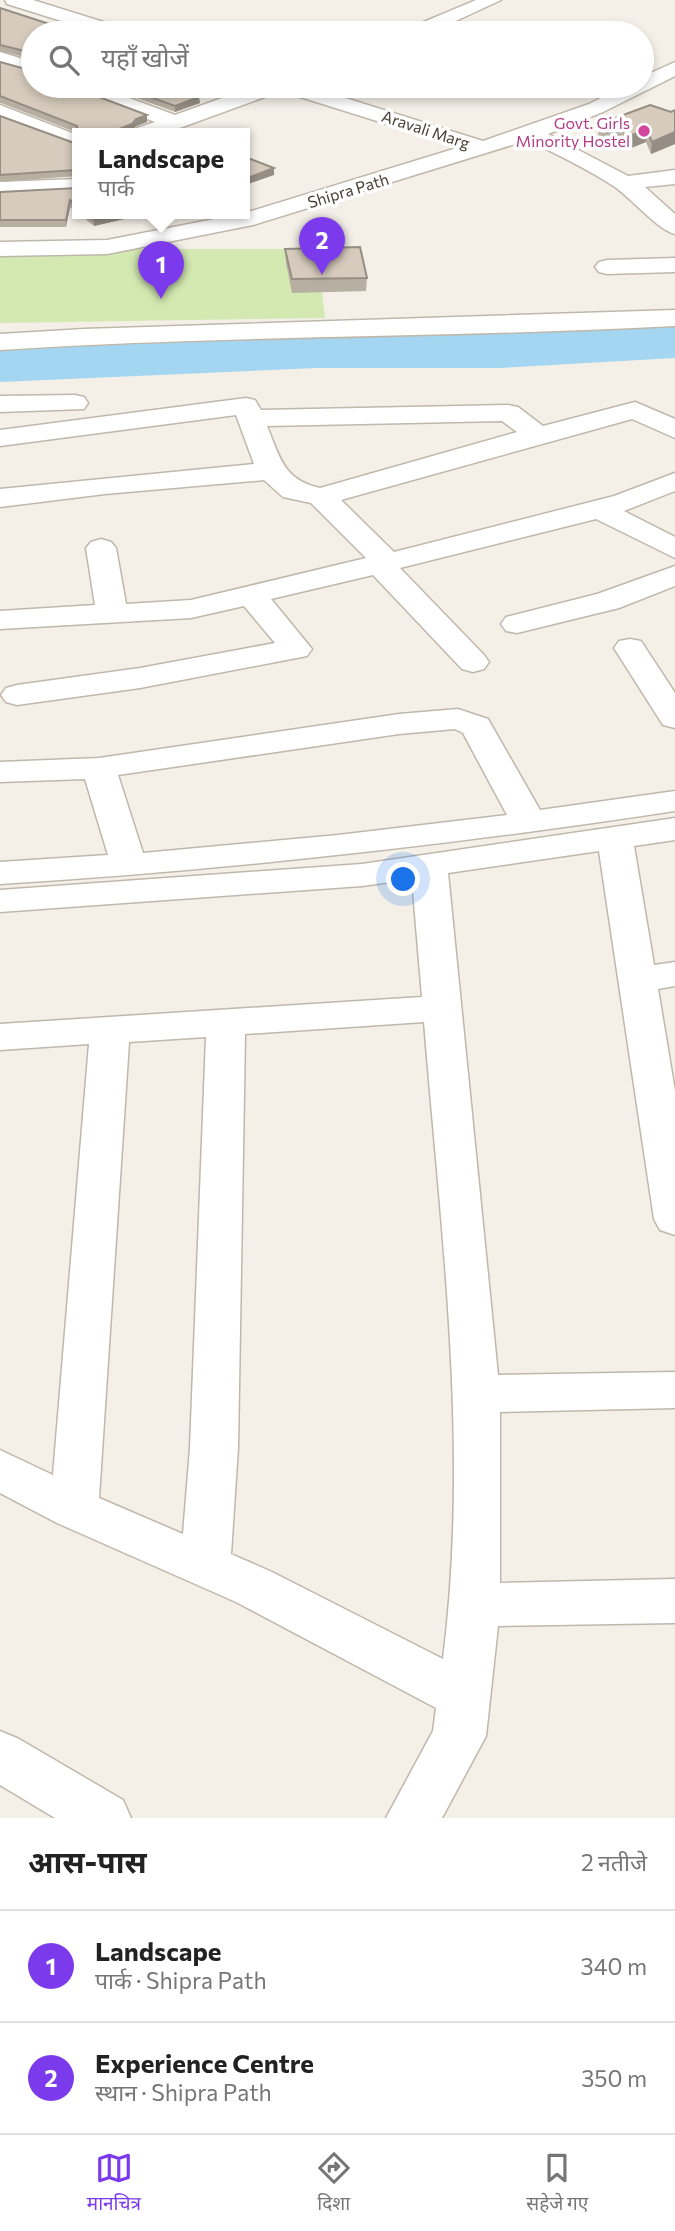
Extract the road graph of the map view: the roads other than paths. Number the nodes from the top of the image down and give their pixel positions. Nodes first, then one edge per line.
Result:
1 (14, 0) edge
2 (474, 0) edge
3 (492, 0) edge
4 (80, 21) edge
5 (424, 21) edge
6 (442, 21) edge
7 (675, 54) edge
8 (0, 58) edge
9 (654, 64) edge
10 (21, 65) edge
11 (675, 68) edge
12 (654, 79) edge
13 (111, 98) edge
14 (241, 98) edge
15 (326, 98) edge
16 (579, 98) edge
17 (616, 98) edge
18 (0, 111) edge
19 (175, 122) junction
20 (159, 128) edge
21 (530, 133) junction
22 (72, 141) edge
23 (475, 144) junction
24 (0, 169) edge
25 (675, 177) edge
26 (627, 183) junction
27 (72, 186) edge
28 (0, 189) edge
29 (37, 189) junction
30 (250, 205) edge
31 (250, 217) edge
32 (191, 219) edge
33 (242, 219) edge
34 (675, 227) edge
35 (0, 239) edge
36 (0, 249) edge
37 (675, 265) edge
38 (607, 267) dead end
39 (675, 318) edge
40 (0, 342) edge
41 (75, 403) dead end
42 (0, 404) edge
43 (250, 418) junction
44 (675, 430) edge
45 (538, 435) junction
46 (0, 438) edge
47 (271, 471) junction
48 (675, 481) edge
49 (321, 497) junction
50 (0, 498) edge
51 (599, 509) junction
52 (101, 548) dead end
53 (675, 549) edge
54 (384, 564) junction
55 (675, 575) edge
56 (251, 595) junction
57 (113, 614) junction
58 (0, 620) edge
59 (517, 624) dead end
60 (630, 648) dead end
61 (473, 662) dead end
62 (17, 695) dead end
63 (675, 718) edge
64 (99, 768) junction
65 (0, 772) edge
66 (675, 801) edge
67 (530, 824) junction
68 (675, 829) edge
69 (615, 838) junction
70 (429, 865) junction
71 (129, 866) junction
72 (0, 873) edge
73 (39, 885) junction
74 (0, 901) edge
75 (675, 974) edge
76 (637, 981) junction
77 (443, 1009) junction
78 (226, 1022) junction
79 (110, 1030) junction
80 (0, 1037) edge
81 (662, 1052) edge
82 (668, 1136) edge
83 (675, 1219) edge
84 (675, 1390) edge
85 (477, 1394) junction
86 (0, 1470) edge
87 (74, 1509) junction
88 (205, 1565) junction
89 (675, 1601) edge
90 (475, 1605) junction
91 (464, 1696) junction
92 (0, 1756) edge
93 (104, 1818) edge
94 (413, 1818) edge

1 - 4 street
2 - 5 street
3 - 6 street
7 - 9 street
8 - 10 street
11 - 12 street, Shipra Path
13 - 19 street
14 - 19 street
15 - 23 street, Aravali Marg
16 - 23 street, Shipra Path
17 - 21 street, Shipra Path
18 - 22 street
19 - 20 street
21 - 23 street, Shipra Path
21 - 26 street
23 - 30 street, Shipra Path
23 - 31 street, Shipra Path
24 - 29 street
25 - 26 street
26 - 34 street
27 - 29 street
28 - 29 street
32 - 35 street
33 - 36 street, Shipra Path
37 - 38 street
39 - 40 street
41 - 42 street
43 - 45 street
43 - 46 street
43 - 47 street
44 - 45 street
45 - 49 street
47 - 49 street
47 - 50 street
48 - 51 street
49 - 54 street
51 - 53 street
51 - 54 street
52 - 57 street
54 - 56 street
54 - 61 street
55 - 59 street
56 - 57 street
56 - 62 street
57 - 58 street
60 - 63 street
64 - 65 street
64 - 67 street
64 - 71 street
66 - 67 street
67 - 71 street
68 - 69 street
69 - 70 street
69 - 76 street
70 - 73 street
70 - 77 street
71 - 73 street
72 - 73 street
73 - 74 street
75 - 76 street
76 - 81 street
77 - 78 street
77 - 85 street
78 - 79 street
78 - 88 street
79 - 80 street
79 - 87 street
81 - 82 street
82 - 83 street
84 - 85 street
85 - 90 street
86 - 87 street
87 - 88 street
88 - 91 street
89 - 90 street
90 - 91 street
91 - 94 street
92 - 93 street

